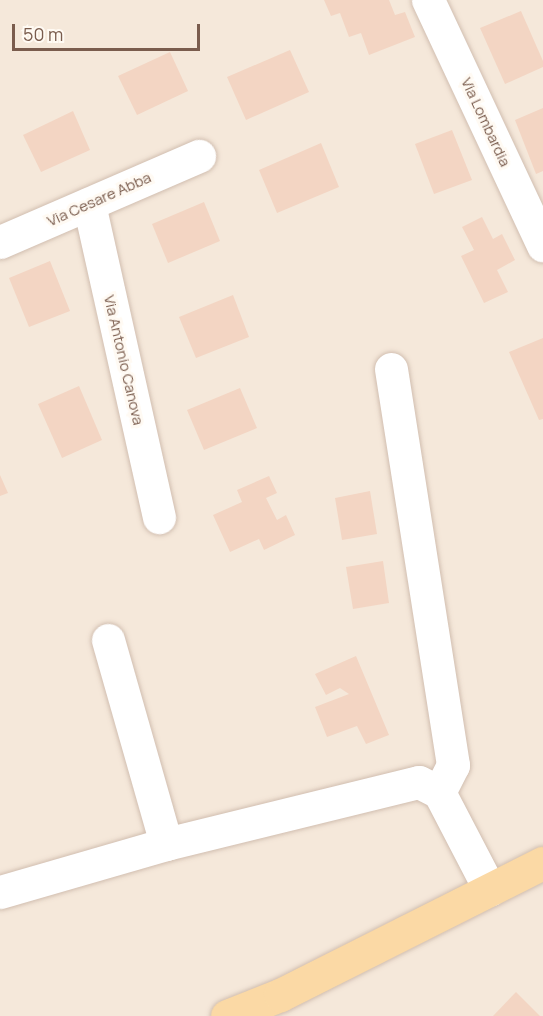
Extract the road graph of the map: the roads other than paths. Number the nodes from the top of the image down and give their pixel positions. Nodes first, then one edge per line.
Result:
1 (429, 0) edge
2 (199, 156) dead end
3 (88, 204) junction
4 (0, 242) edge
5 (543, 244) edge
6 (391, 369) dead end
7 (159, 517) dead end
8 (108, 640) dead end
9 (439, 792) junction
10 (165, 844) junction
11 (543, 863) edge
12 (490, 890) junction
13 (0, 892) edge
14 (227, 1016) edge

1 - 5 street, Via Lombardia
2 - 3 street, Via Cesare Abba
3 - 4 street, Via Cesare Abba
3 - 7 street, Via Antonio Canova
6 - 9 street
8 - 10 street
9 - 10 street
9 - 12 street
10 - 13 street
11 - 12 main road
12 - 14 main road

